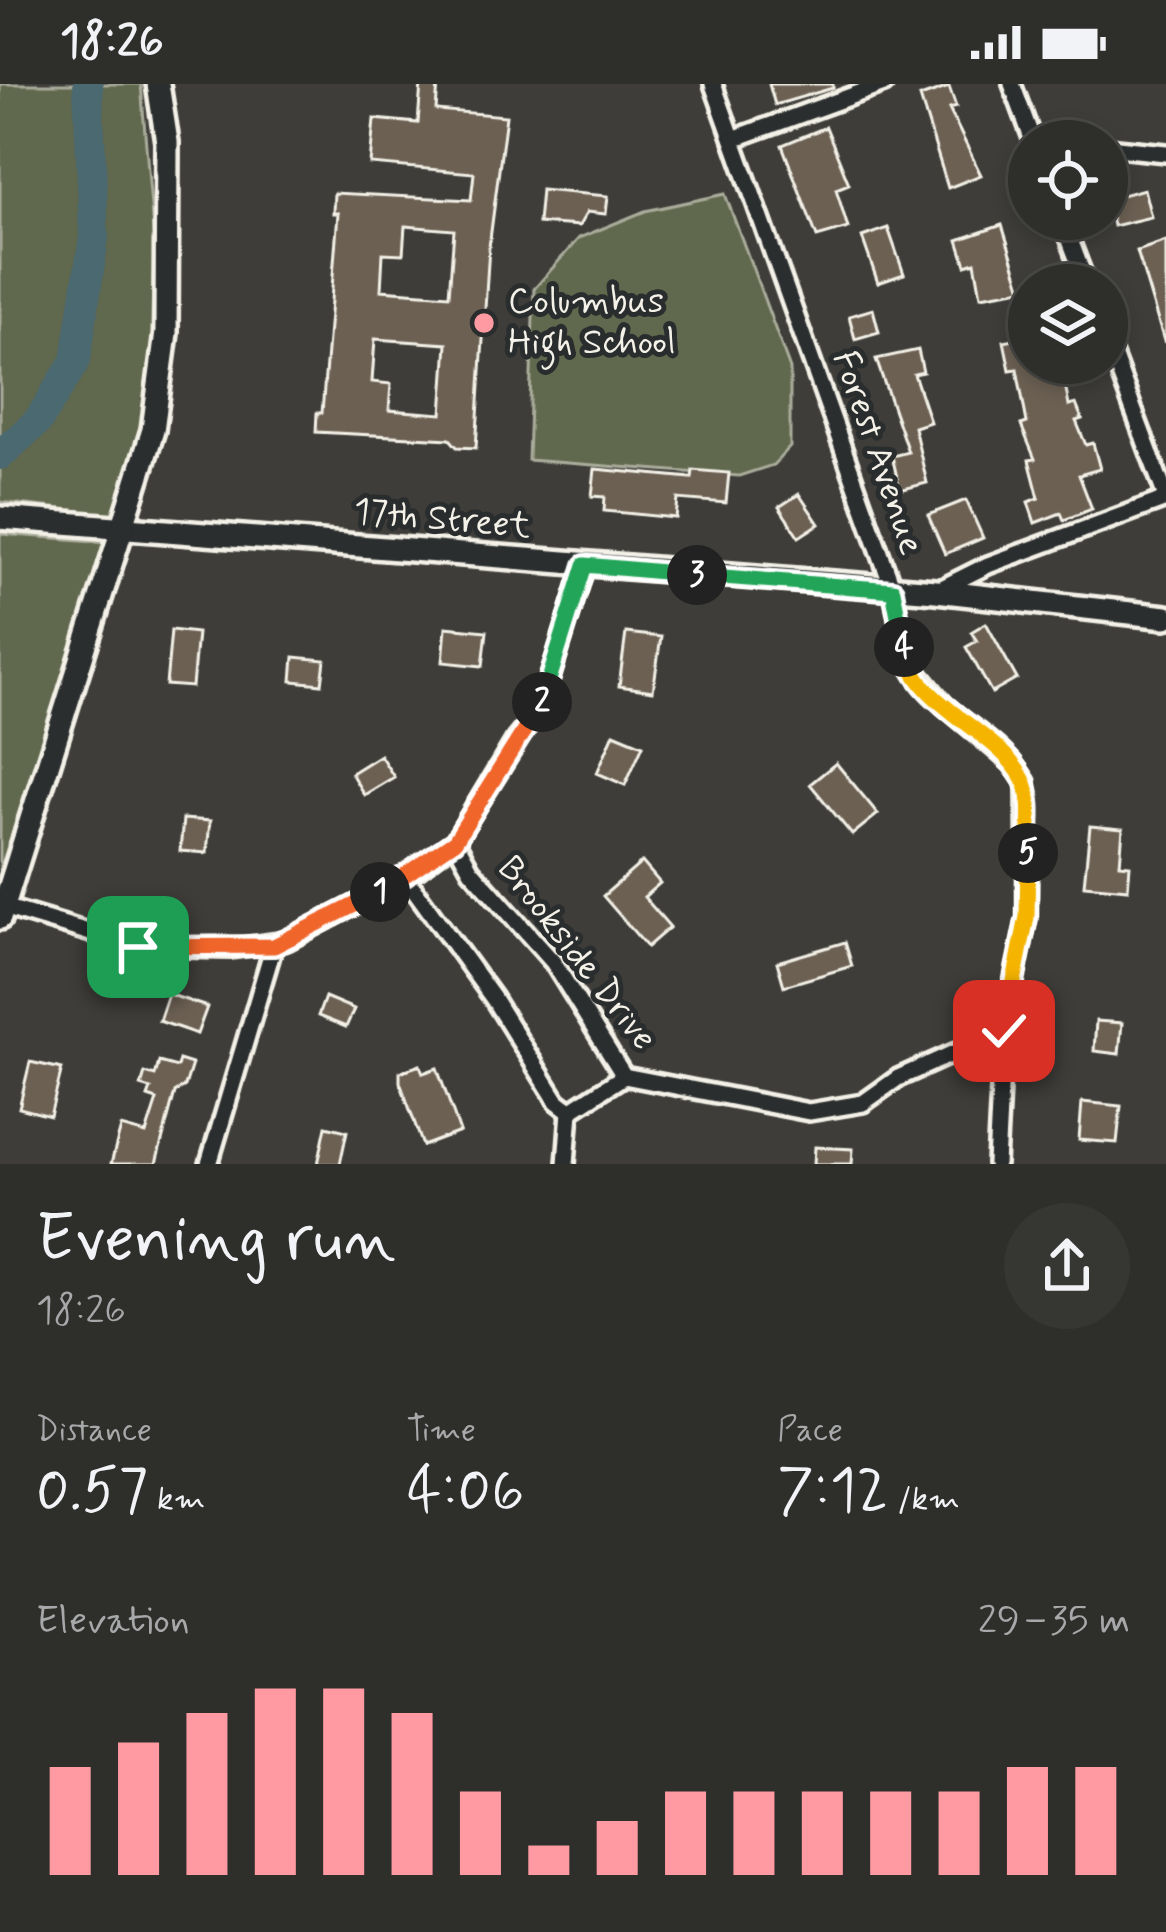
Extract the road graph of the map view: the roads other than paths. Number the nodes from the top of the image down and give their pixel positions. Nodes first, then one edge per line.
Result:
1 (158, 84) edge
2 (713, 84) edge
3 (884, 84) edge
4 (1012, 84) edge
5 (1025, 120) edge
6 (734, 139) junction
7 (1128, 149) edge
8 (1166, 153) edge
9 (1124, 384) edge
10 (1166, 498) edge
11 (0, 518) edge
12 (125, 528) junction
13 (585, 565) junction
14 (893, 590) junction
15 (936, 591) junction
16 (1166, 617) edge
17 (455, 841) junction
18 (406, 878) junction
19 (2, 912) edge
20 (274, 946) junction
21 (1004, 1031) junction
22 (624, 1076) junction
23 (570, 1111) junction
24 (209, 1164) edge
25 (566, 1164) edge
26 (996, 1164) edge

1 - 12 street
2 - 6 street, Forest Avenue
3 - 6 street
4 - 5 street
6 - 14 street, Forest Avenue
7 - 8 street
9 - 10 street
10 - 15 street
11 - 12 street, 17th Street
12 - 13 street, 17th Street
12 - 19 street
13 - 14 street, 17th Street
13 - 17 street
14 - 15 street, 17th Street
14 - 21 street, Forest Avenue
15 - 16 street, 17th Street
17 - 18 street
17 - 22 street, Brookside Drive
18 - 20 street
18 - 23 street
19 - 20 street
20 - 24 street
21 - 22 street, Brookside Drive
21 - 26 street, Forest Avenue
22 - 23 street
23 - 25 street

